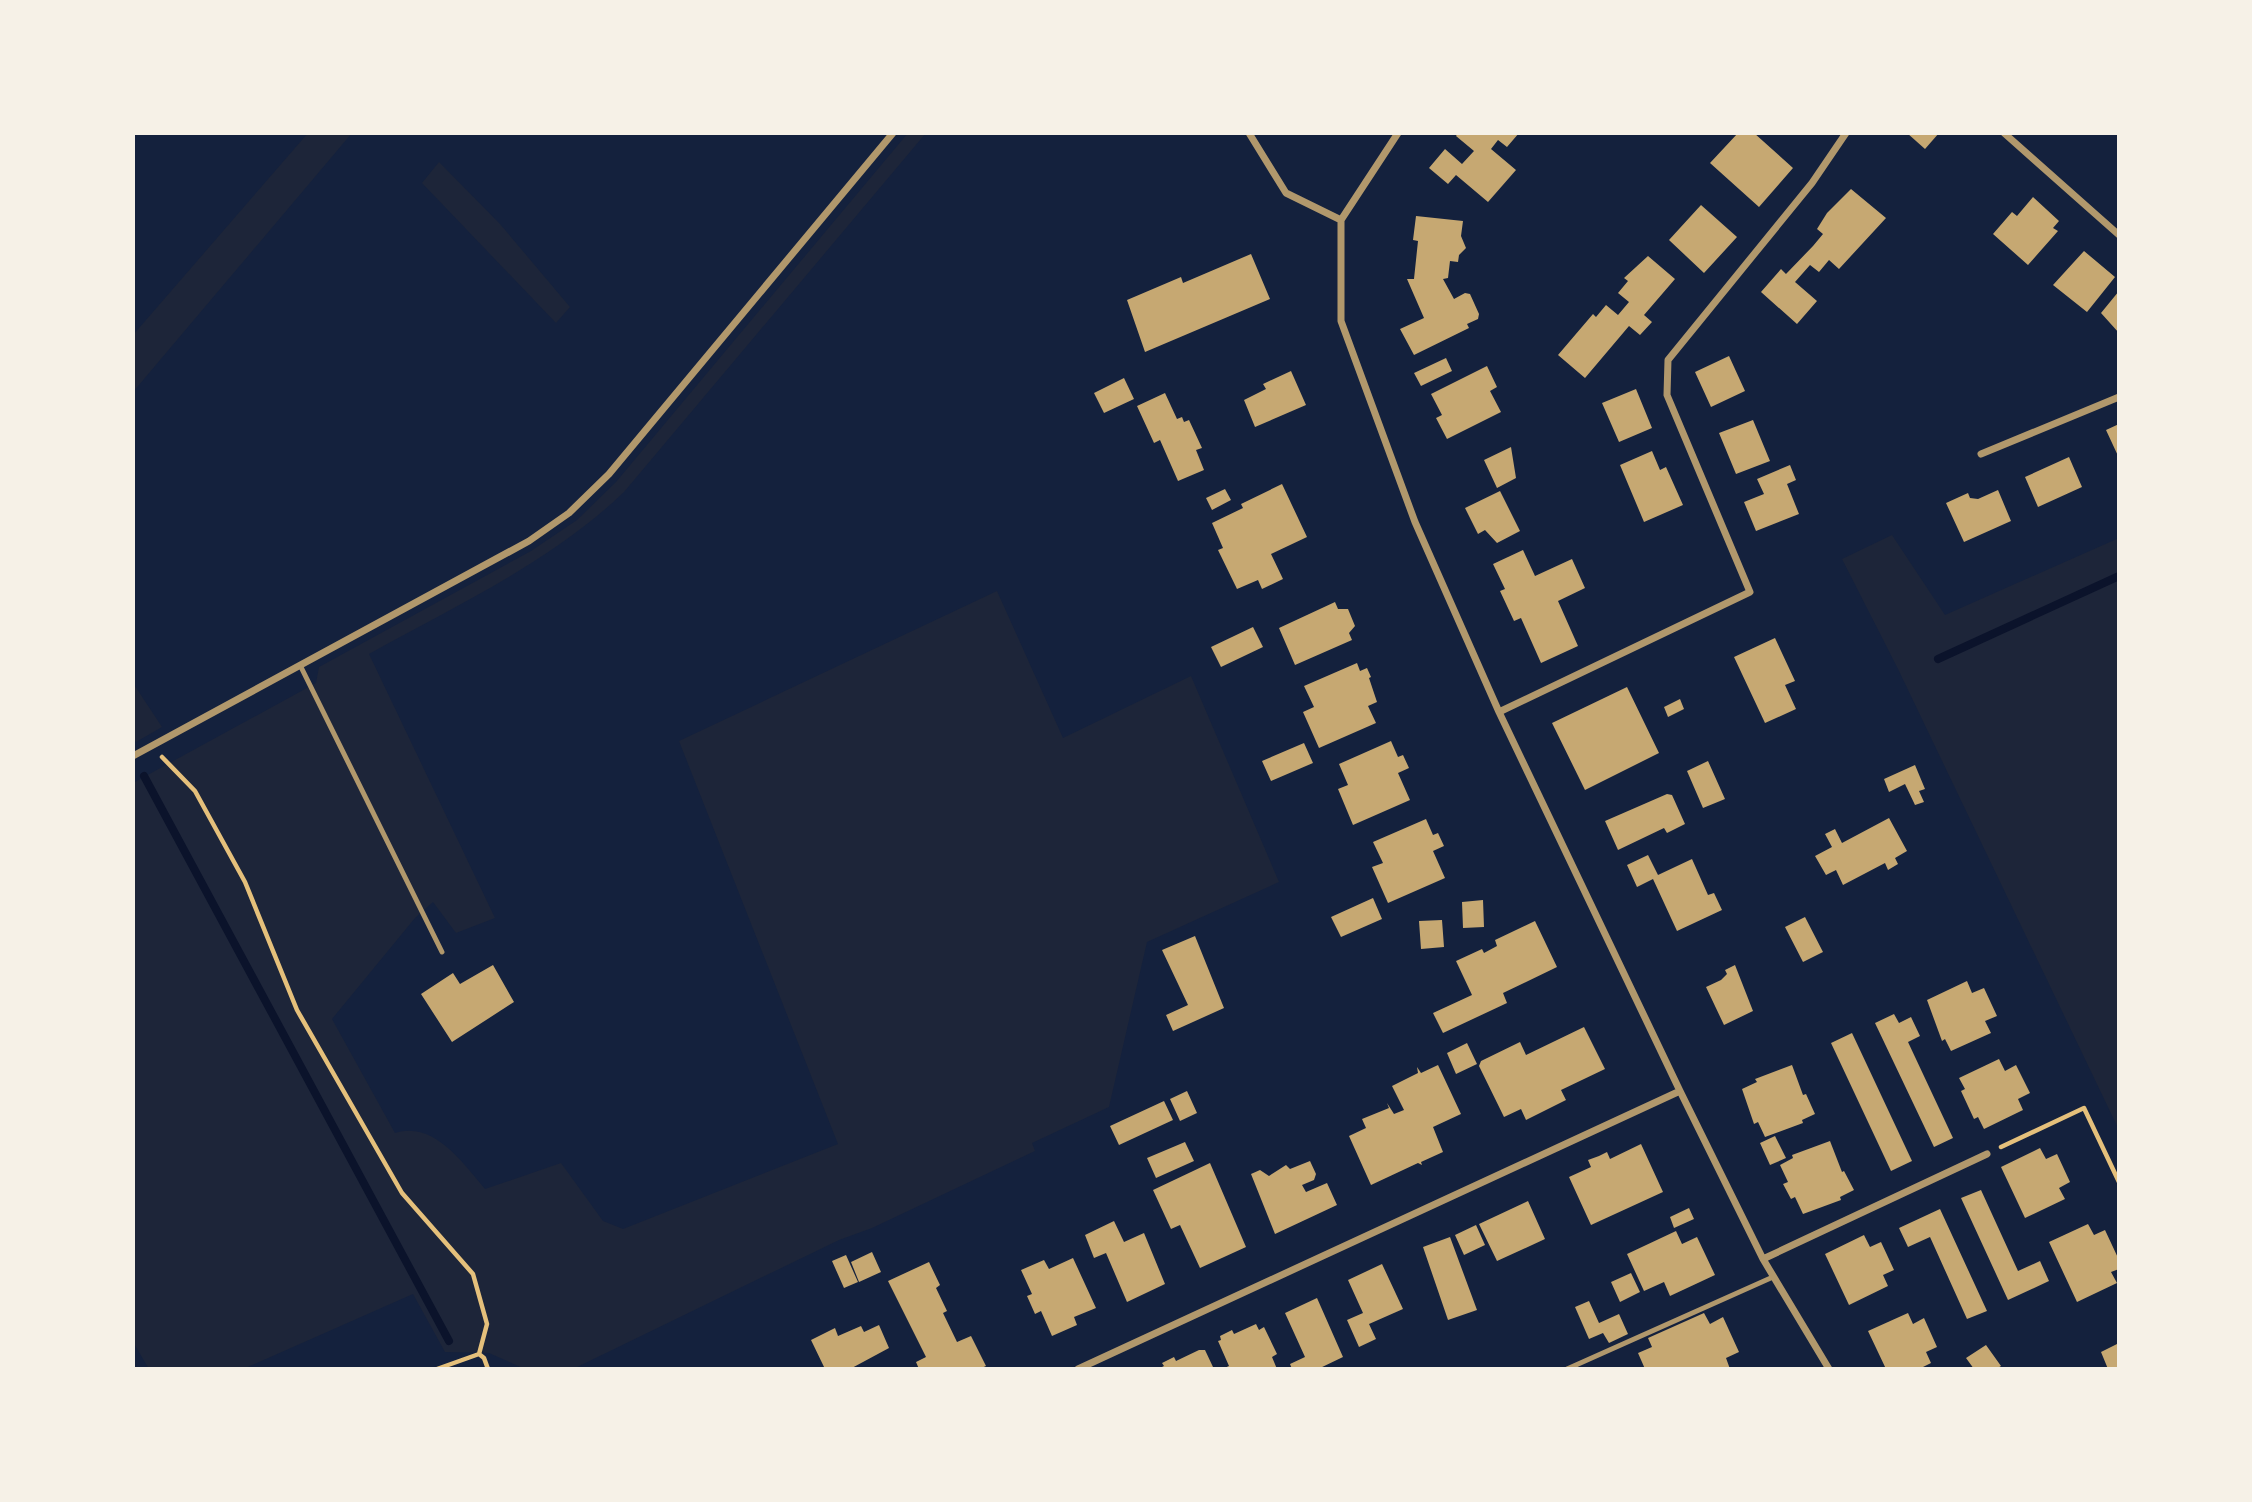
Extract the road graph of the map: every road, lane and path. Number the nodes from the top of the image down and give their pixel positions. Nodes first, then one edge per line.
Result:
1 (893, 133) edge
2 (1249, 133) edge
3 (1398, 133) edge
4 (1846, 133) edge
5 (2004, 133) edge
6 (1340, 220) junction
7 (2119, 234) edge
8 (2119, 397) edge
9 (1981, 454) dead end
10 (300, 665) junction
11 (1499, 712) junction
12 (152, 746) junction
13 (133, 756) edge
14 (442, 952) dead end
15 (1680, 1091) junction
16 (1987, 1154) joint
17 (2119, 1182) edge
18 (1763, 1259) junction
19 (1773, 1277) junction
20 (479, 1354) junction
21 (437, 1369) edge
22 (488, 1369) edge
23 (1078, 1369) edge
24 (1567, 1369) edge
25 (1829, 1369) edge

1 - 10 street
2 - 6 street
3 - 6 street
4 - 11 street
5 - 7 street
6 - 11 street
8 - 9 street
10 - 12 street
10 - 14 lane
11 - 15 street
12 - 13 street
12 - 20 path
15 - 18 street
15 - 23 street
16 - 17 path
16 - 18 street
18 - 19 street
19 - 24 lane
19 - 25 street
20 - 21 path
20 - 22 path

